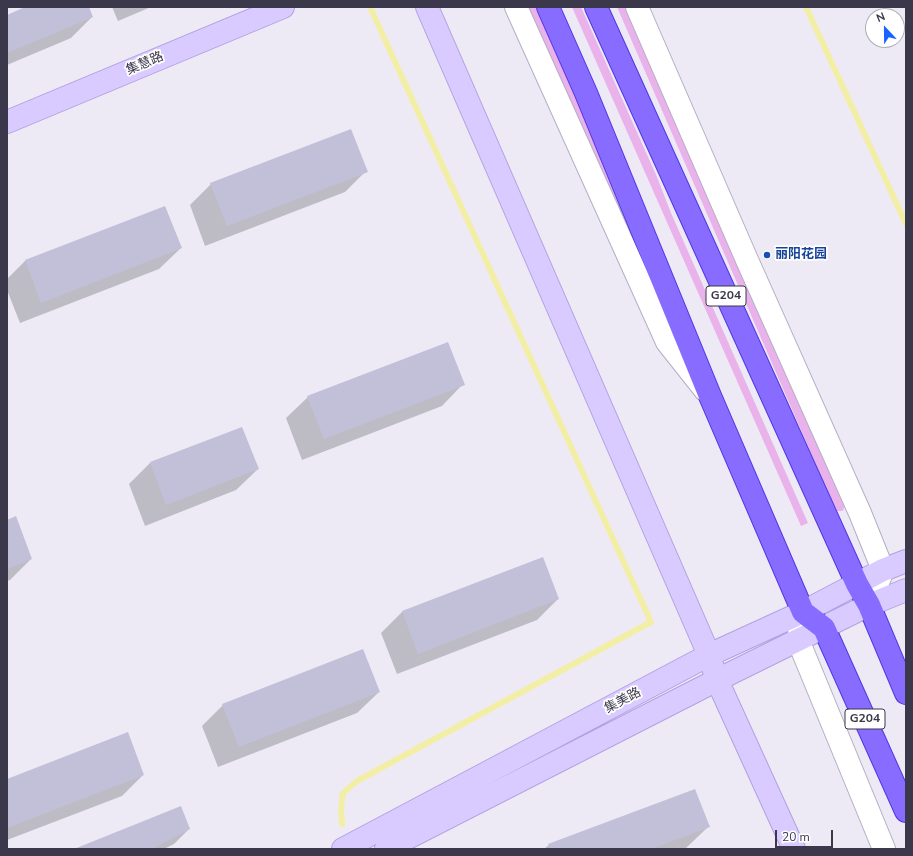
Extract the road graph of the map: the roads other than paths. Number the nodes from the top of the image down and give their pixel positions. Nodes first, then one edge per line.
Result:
1 (283, 7) edge
2 (427, 7) edge
3 (516, 7) edge
4 (548, 7) edge
5 (596, 7) edge
6 (637, 7) edge
7 (7, 122) edge
8 (710, 396) junction
9 (906, 561) edge
10 (883, 570) junction
11 (857, 584) junction
12 (906, 590) edge
13 (869, 605) junction
14 (803, 612) junction
15 (824, 628) junction
16 (798, 640) junction
17 (709, 655) junction
18 (717, 680) junction
19 (906, 693) edge
20 (906, 811) edge
21 (343, 849) edge
22 (386, 849) edge
23 (794, 849) edge
24 (884, 849) edge

1 - 7 main road, 集慧路
2 - 17 main road
3 - 8 street
4 - 8 highway, G204
5 - 11 highway, G204
6 - 10 street
8 - 14 highway, G204
9 - 10 main road, 集美路
10 - 11 main road, 集美路
10 - 13 street
11 - 13 highway, G204
11 - 14 main road, 集美路
12 - 13 main road, 集美路
13 - 15 main road, 集美路
13 - 19 highway, G204
14 - 15 highway, G204
14 - 16 street
14 - 17 main road, 集美路
15 - 16 main road, 集美路
15 - 20 highway, G204
16 - 18 main road, 集美路
16 - 24 street
17 - 18 main road
17 - 21 main road, 集美路
18 - 22 main road, 集美路
18 - 23 main road

